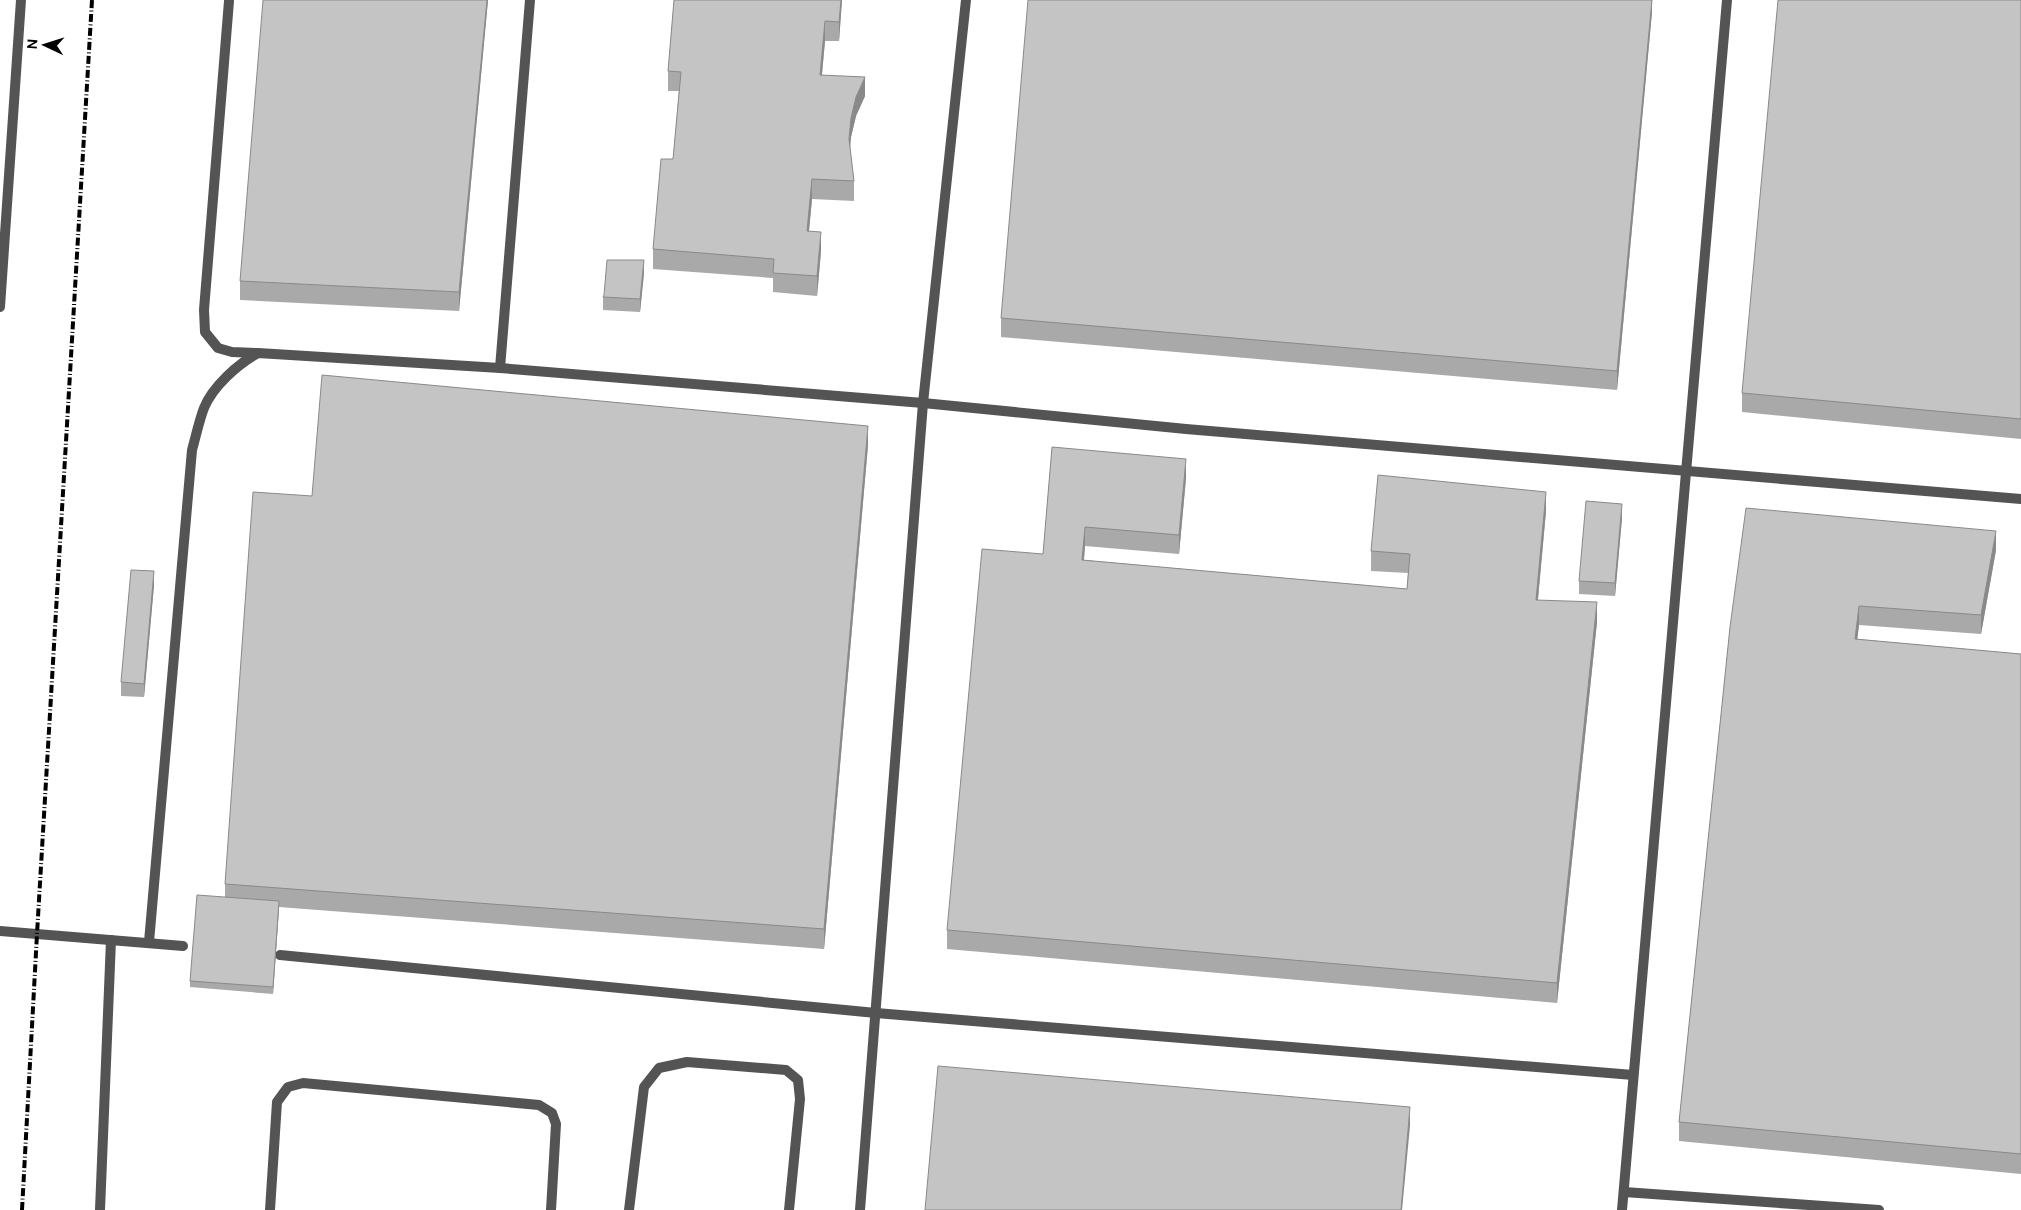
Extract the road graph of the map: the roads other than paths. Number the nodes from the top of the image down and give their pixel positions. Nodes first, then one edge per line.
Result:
1 (20, 0) edge
2 (530, 0) edge
3 (966, 0) edge
4 (1727, 0) edge
5 (229, 1) dead end
6 (0, 307) edge
7 (258, 353) junction
8 (500, 368) junction
9 (923, 403) junction
10 (1688, 471) junction
11 (2021, 499) edge
12 (0, 931) edge
13 (111, 940) junction
14 (149, 942) junction
15 (183, 946) dead end
16 (280, 955) dead end
17 (876, 1013) junction
18 (1634, 1075) junction
19 (1624, 1192) junction
20 (100, 1210) edge
21 (270, 1210) edge
22 (551, 1210) edge
23 (629, 1210) edge
24 (789, 1210) edge
25 (860, 1210) edge
26 (1622, 1210) edge
27 (1879, 1210) edge

1 - 6 lane
2 - 8 lane
3 - 9 lane
4 - 10 lane
5 - 7 lane
7 - 8 lane
7 - 14 lane
8 - 9 lane
9 - 10 lane
9 - 17 lane
10 - 11 lane
10 - 18 lane
12 - 13 lane
13 - 14 lane
13 - 20 lane
14 - 15 lane
16 - 17 lane
17 - 18 lane
17 - 25 lane
18 - 19 lane
19 - 26 lane
19 - 27 lane
21 - 22 lane
23 - 24 lane

